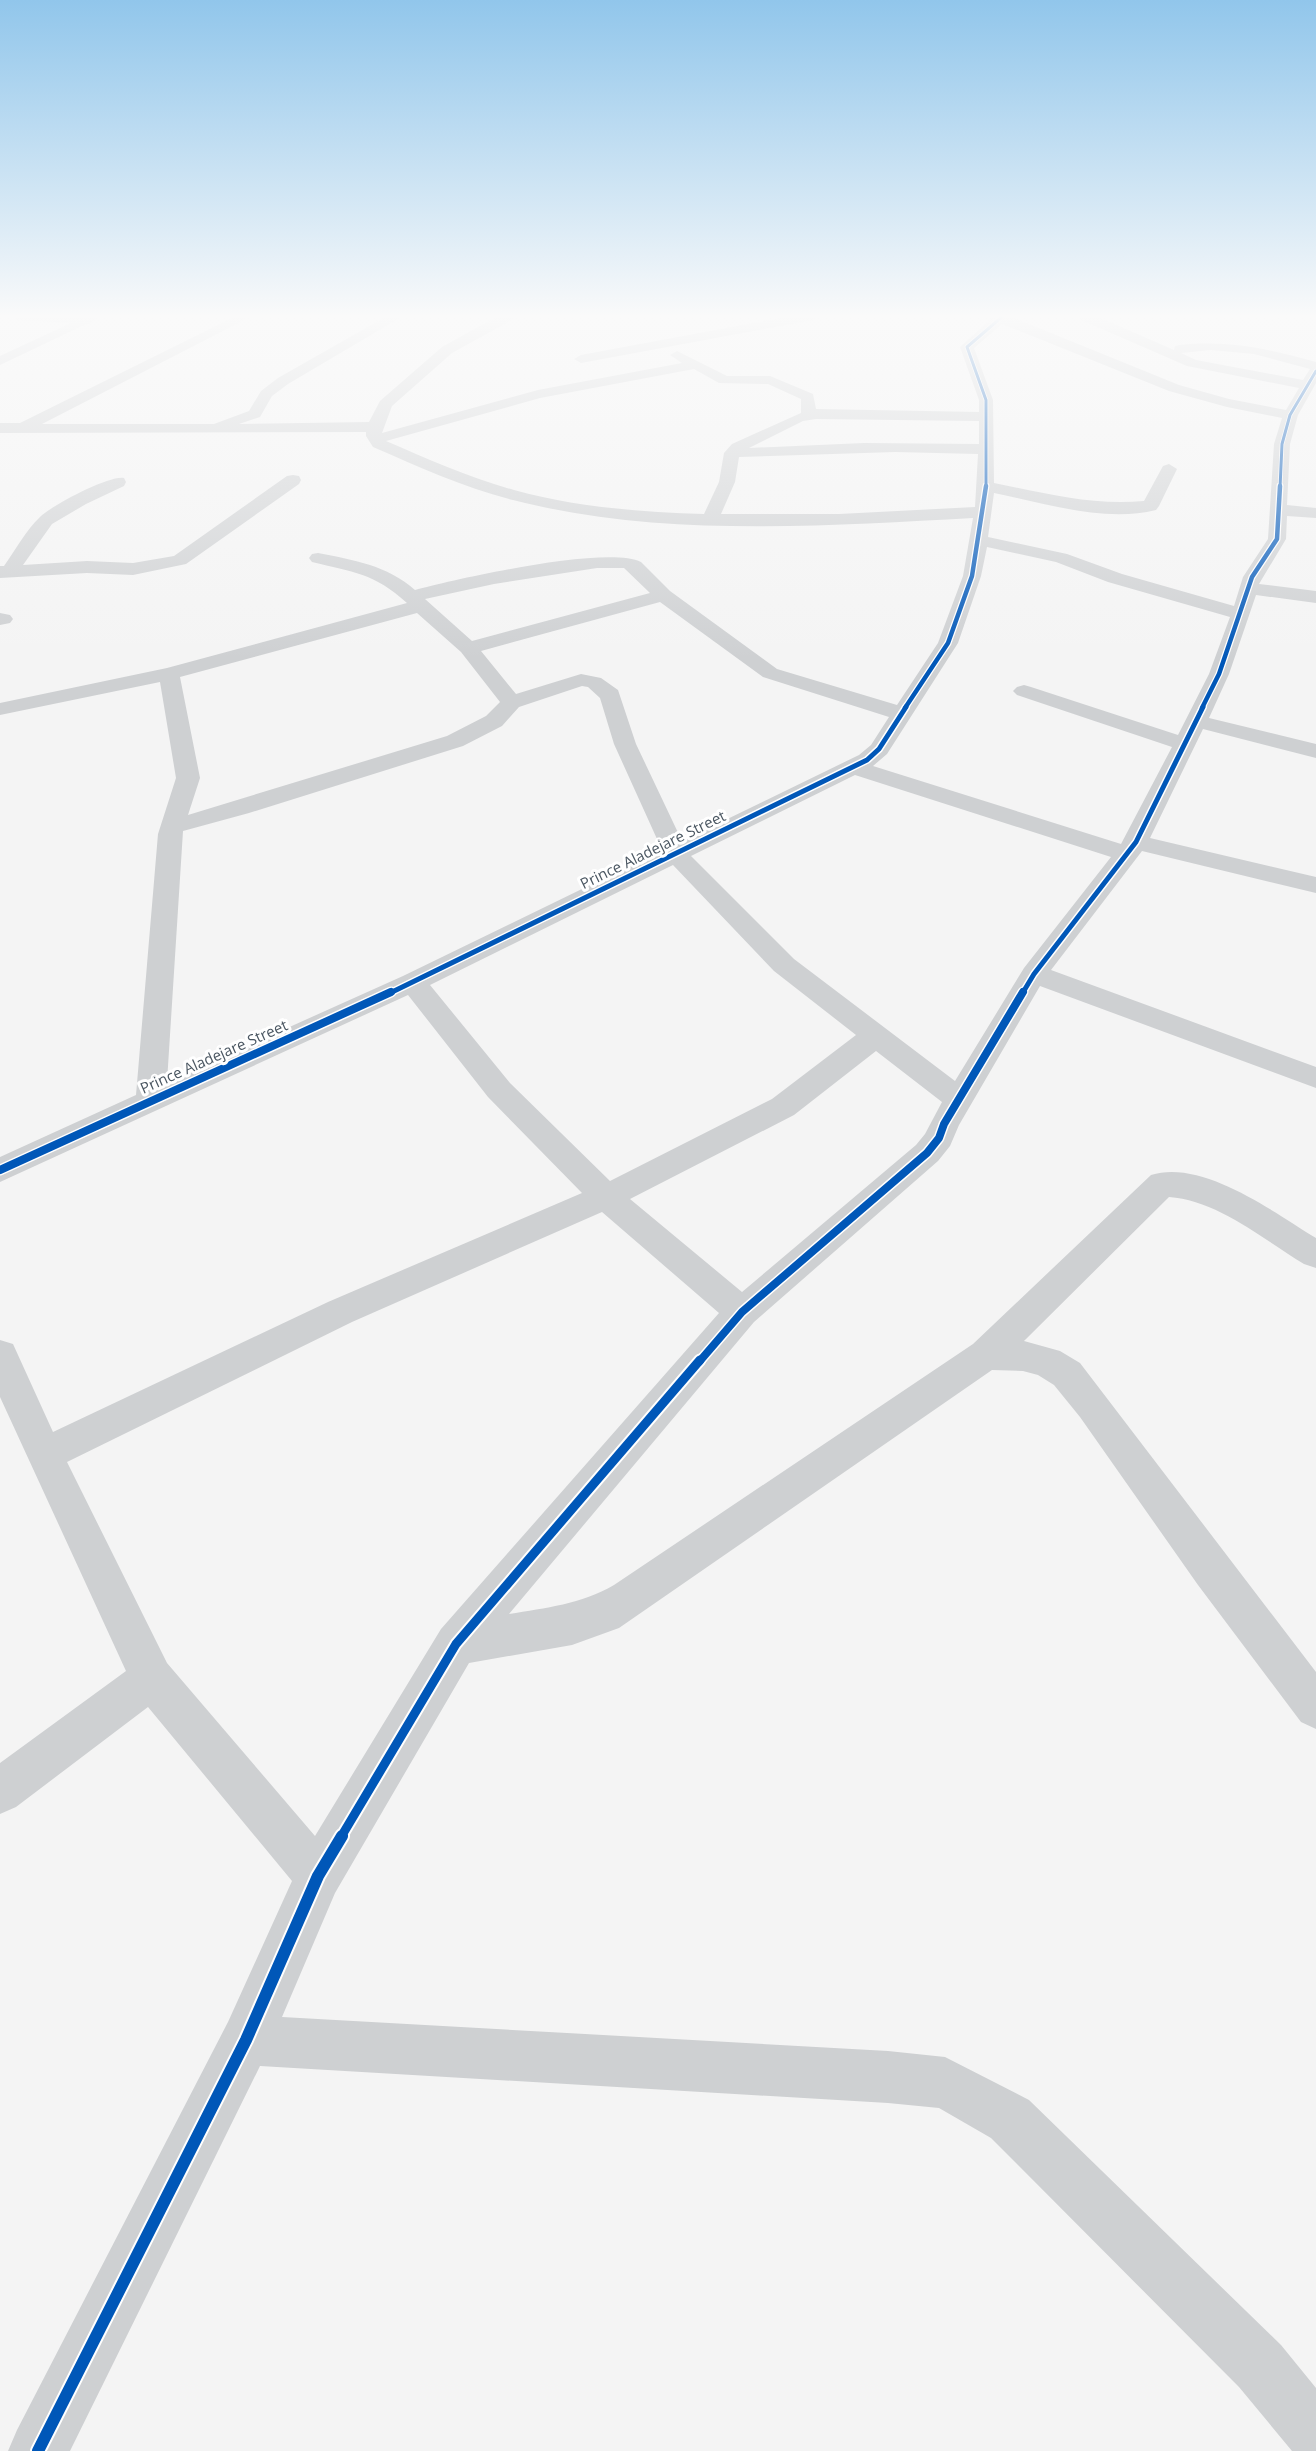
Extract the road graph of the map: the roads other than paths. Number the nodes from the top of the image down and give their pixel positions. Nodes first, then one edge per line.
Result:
1 (264, 430) edge
2 (386, 430) edge
3 (775, 430) edge
4 (987, 430) edge
5 (1286, 430) edge
6 (375, 433) junction
7 (986, 449) junction
8 (732, 453) junction
9 (1169, 470) dead end
10 (293, 480) dead end
11 (118, 482) dead end
12 (986, 486) junction
13 (1280, 510) junction
14 (982, 513) junction
15 (1316, 513) edge
16 (709, 521) junction
17 (979, 540) junction
18 (318, 558) dead end
19 (4, 572) edge
20 (663, 594) junction
21 (1316, 597) edge
22 (418, 601) junction
23 (1244, 601) junction
24 (468, 648) junction
25 (169, 674) junction
26 (1024, 691) dead end
27 (511, 702) junction
28 (0, 709) edge
29 (902, 714) junction
30 (1190, 733) junction
31 (1316, 751) edge
32 (854, 767) junction
33 (173, 826) junction
34 (1131, 848) junction
35 (676, 854) junction
36 (1316, 885) edge
37 (1034, 974) junction
38 (413, 982) junction
39 (875, 1036) junction
40 (1316, 1078) edge
41 (151, 1100) junction
42 (959, 1100) junction
43 (0, 1170) edge
44 (606, 1197) junction
45 (1316, 1255) edge
46 (742, 1312) junction
47 (0, 1355) edge
48 (986, 1355) junction
49 (44, 1455) junction
50 (456, 1644) junction
51 (152, 1678) junction
52 (1316, 1707) edge
53 (0, 1791) edge
54 (318, 1876) junction
55 (246, 2040) junction
56 (1316, 2434) edge
57 (38, 2451) edge

1 - 6 street
2 - 6 street
3 - 8 street
4 - 7 street, Prince Aladejare Street
5 - 13 street
6 - 16 street
7 - 8 street
7 - 12 street, Prince Aladejare Street
8 - 16 street
9 - 12 street
10 - 19 street
11 - 19 street
12 - 14 street, Prince Aladejare Street
13 - 15 street
13 - 23 street
14 - 16 street
14 - 17 street, Prince Aladejare Street
17 - 23 street
17 - 29 street, Prince Aladejare Street
18 - 22 street
20 - 22 street
20 - 24 street
20 - 29 street
21 - 23 street
22 - 24 street
22 - 25 street
23 - 30 street
24 - 27 street
25 - 28 street
25 - 33 street
26 - 30 street
27 - 33 street
27 - 35 street
29 - 32 street, Prince Aladejare Street
30 - 31 street
30 - 34 street
32 - 34 street
32 - 35 street, Prince Aladejare Street
33 - 41 street
34 - 36 street
34 - 37 street
35 - 38 street, Prince Aladejare Street
35 - 39 street
37 - 40 street
37 - 42 street
38 - 41 street, Prince Aladejare Street
38 - 44 street
39 - 42 street
39 - 44 street
41 - 43 street, Prince Aladejare Street
42 - 46 street
44 - 46 street
44 - 49 street
45 - 48 street
46 - 50 street
47 - 49 street
48 - 50 street
48 - 52 street
49 - 51 street
50 - 54 street
51 - 53 street
51 - 54 street
54 - 55 street
55 - 56 street
55 - 57 street

